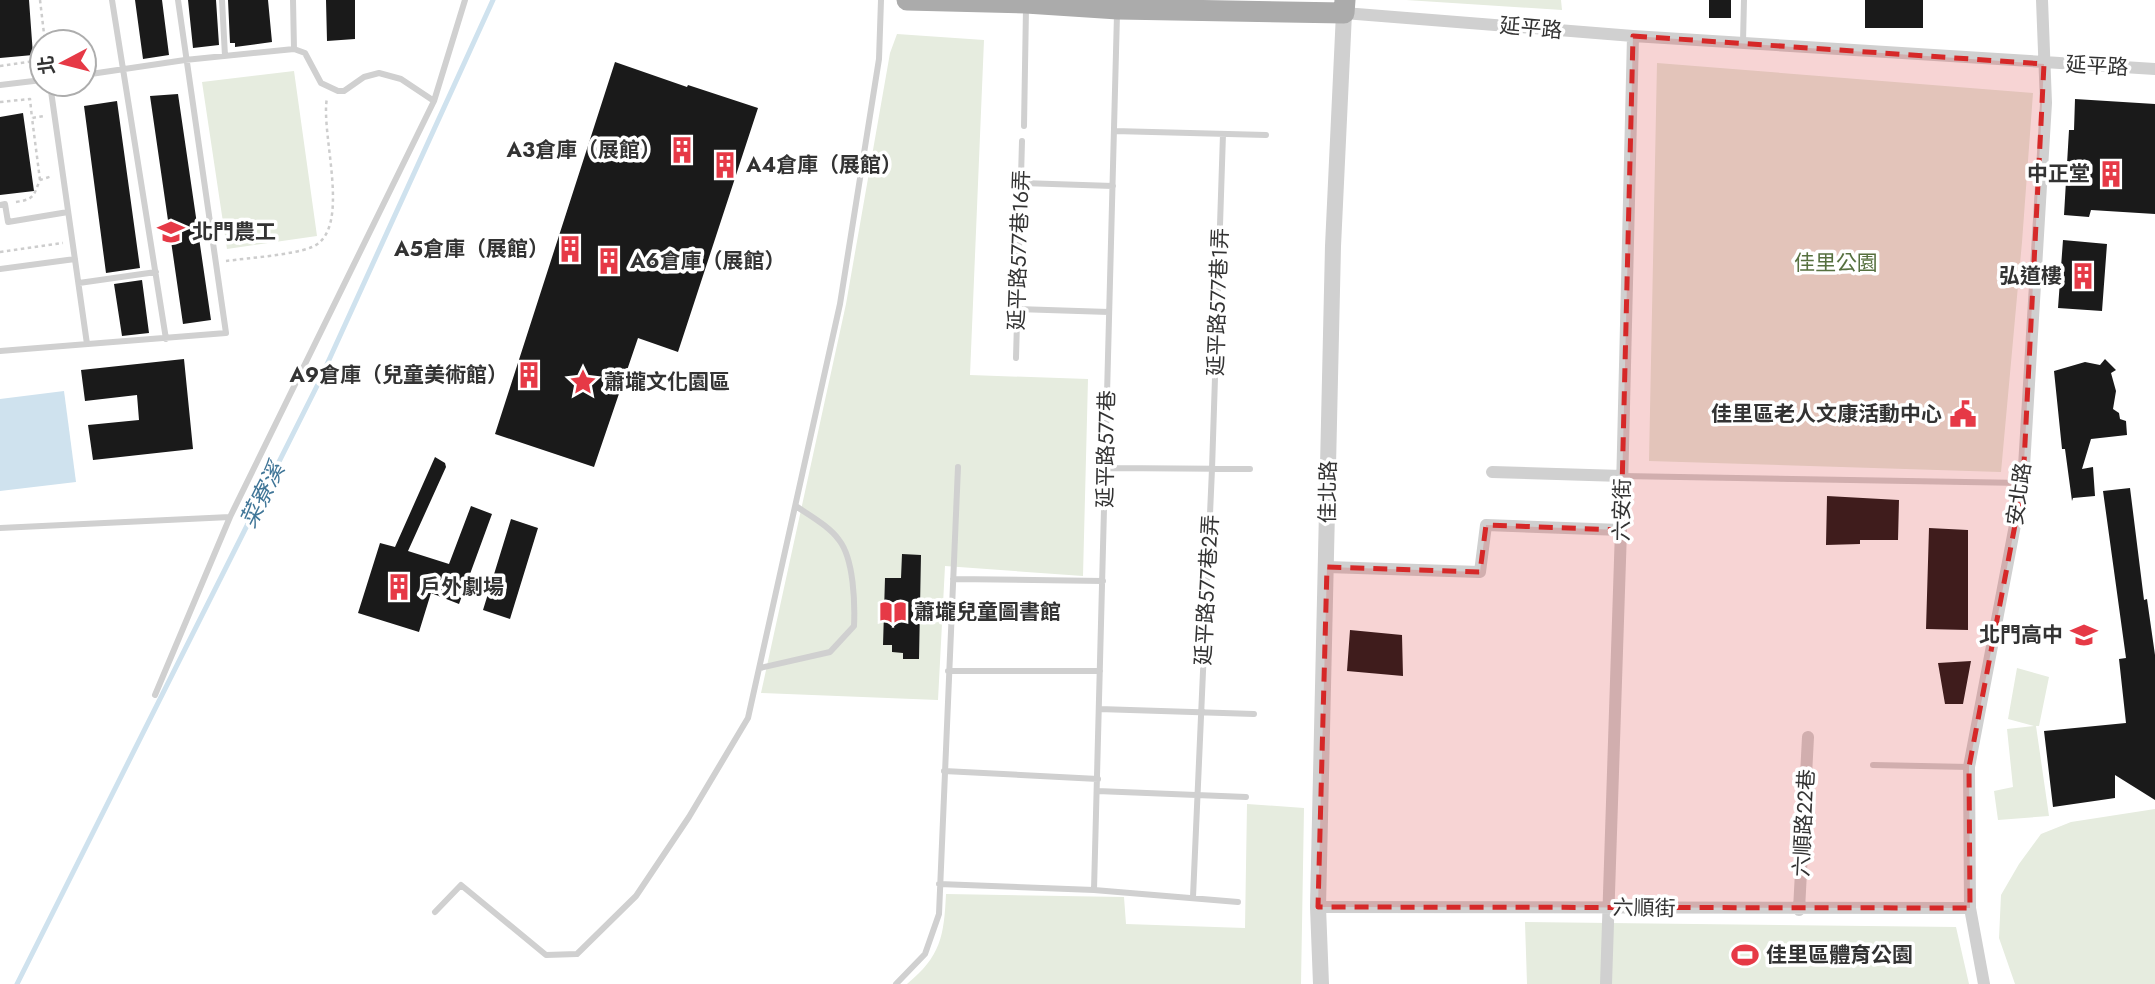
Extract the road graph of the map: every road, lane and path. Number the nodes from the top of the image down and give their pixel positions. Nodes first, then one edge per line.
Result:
1 (40, 0) edge
2 (112, 0) edge
3 (178, 0) edge
4 (222, 0) edge
5 (293, 0) edge
6 (465, 0) edge
7 (881, 0) edge
8 (907, 0) edge
9 (1744, 0) edge
10 (2042, 0) edge
11 (1026, 3) junction
12 (1344, 6) edge
13 (1118, 9) junction
14 (43, 28) edge
15 (1633, 36) junction
16 (1743, 43) junction
17 (294, 49) junction
18 (225, 55) junction
19 (185, 60) junction
20 (28, 62) edge
21 (2044, 64) junction
22 (0, 66) edge
23 (2155, 69) edge
24 (124, 70) junction
25 (98, 73) edge
26 (28, 82) edge
27 (0, 85) edge
28 (330, 87) junction
29 (52, 98) edge
30 (434, 101) junction
31 (0, 102) edge
32 (54, 114) junction
33 (33, 118) junction
34 (1024, 126) dead end
35 (1114, 131) junction
36 (1223, 134) junction
37 (1266, 135) dead end
38 (1022, 141) dead end
39 (63, 174) junction
40 (40, 180) junction
41 (1022, 183) junction
42 (1113, 186) junction
43 (3, 204) edge
44 (68, 212) junction
45 (73, 242) junction
46 (0, 252) edge
47 (75, 260) junction
48 (215, 262) junction
49 (0, 270) edge
50 (156, 272) junction
51 (79, 283) junction
52 (1017, 309) junction
53 (1110, 312) junction
54 (166, 339) junction
55 (87, 344) junction
56 (0, 351) edge
57 (1016, 358) dead end
58 (958, 467) dead end
59 (1105, 468) junction
60 (1212, 469) junction
61 (1250, 469) dead end
62 (1492, 472) dead end
63 (1622, 476) junction
64 (2023, 483) junction
65 (796, 506) junction
66 (230, 517) junction
67 (0, 528) edge
68 (1621, 530) junction
69 (1327, 567) junction
70 (953, 579) junction
71 (1103, 581) junction
72 (760, 668) junction
73 (948, 671) junction
74 (1100, 671) junction
75 (155, 695) dead end
76 (1100, 709) junction
77 (1201, 712) junction
78 (1254, 714) dead end
79 (1808, 737) dead end
80 (1873, 765) dead end
81 (1969, 766) junction
82 (944, 771) junction
83 (1098, 779) junction
84 (1097, 791) junction
85 (1198, 794) junction
86 (1246, 797) dead end
87 (939, 884) junction
88 (1094, 890) junction
89 (1193, 897) junction
90 (1238, 902) dead end
91 (1318, 907) junction
92 (1609, 908) junction
93 (1970, 908) junction
94 (1799, 910) junction
95 (435, 912) dead end
96 (896, 984) edge
97 (1321, 984) edge
98 (1606, 984) edge
99 (1984, 984) edge

1 - 14 path
2 - 24 lane
3 - 19 lane
4 - 18 lane
5 - 17 lane
6 - 30 lane
7 - 65 lane
8 - 11 main road, 延平路
9 - 16 lane
10 - 21 street, 安北路
11 - 13 main road, 延平路
11 - 34 lane
12 - 13 main road, 延平路
12 - 15 street, 延平路
12 - 69 street, 佳北路
13 - 35 lane, 延平路577巷
15 - 16 street, 延平路
15 - 63 street, 六安街
16 - 21 street, 延平路
17 - 18 lane
17 - 28 lane
18 - 19 lane
19 - 24 lane
19 - 48 lane
20 - 22 path
21 - 23 street, 延平路
21 - 64 street, 安北路
24 - 25 lane
24 - 50 lane
26 - 27 lane
28 - 30 lane
28 - 48 path
29 - 32 lane
30 - 66 lane
31 - 33 path
32 - 33 path
32 - 39 lane
33 - 40 path
35 - 36 lane
35 - 42 lane, 延平路577巷
36 - 37 lane
36 - 60 lane, 延平路577巷1弄
38 - 41 lane, 延平路577巷16弄
39 - 40 path
39 - 44 lane
40 - 43 path
41 - 42 lane
41 - 52 lane, 延平路577巷16弄
42 - 53 lane, 延平路577巷
43 - 44 lane
44 - 45 lane
45 - 46 path
45 - 47 lane
47 - 49 lane
47 - 51 lane
48 - 54 lane
50 - 51 lane
50 - 54 lane
51 - 55 lane
52 - 53 lane
52 - 57 lane, 延平路577巷16弄
53 - 59 lane, 延平路577巷
54 - 55 lane
55 - 56 lane
58 - 70 lane
59 - 60 lane
59 - 71 lane, 延平路577巷
60 - 61 lane
60 - 77 lane, 延平路577巷2弄
62 - 63 street
63 - 64 lane
63 - 68 street, 六安街
64 - 81 street, 安北路
65 - 72 lane
65 - 72 lane
66 - 67 lane
66 - 75 lane
68 - 69 street
68 - 92 street, 六安街
69 - 91 street, 佳北路
70 - 71 lane
70 - 73 lane
71 - 74 lane, 延平路577巷
72 - 95 lane
73 - 74 lane
73 - 82 lane
74 - 76 lane, 延平路577巷
76 - 77 lane
76 - 83 lane, 延平路577巷
77 - 78 lane
77 - 85 lane, 延平路577巷2弄
79 - 94 street, 六順路22巷
80 - 81 lane
81 - 93 street, 安北路
82 - 83 lane
82 - 87 lane
83 - 84 lane, 延平路577巷
84 - 85 lane
84 - 88 lane, 延平路577巷
85 - 86 lane
85 - 89 lane, 延平路577巷2弄
87 - 88 lane
87 - 96 lane
88 - 89 lane
89 - 90 lane
91 - 92 street, 六順街
91 - 97 street, 佳北路
92 - 94 street, 六順街
92 - 98 street, 六安街
93 - 94 street, 六順街
93 - 99 street, 安北路

